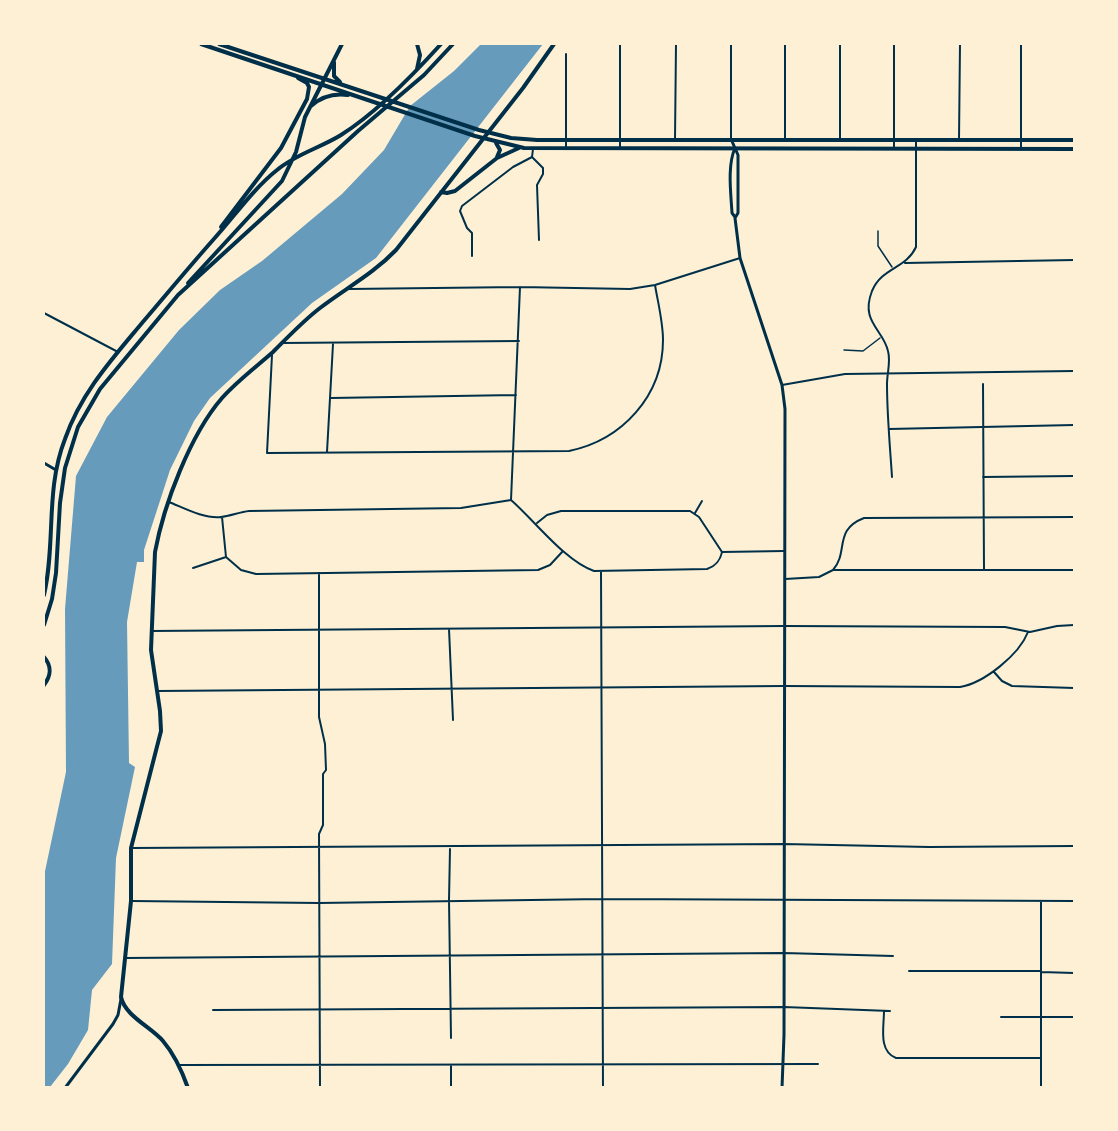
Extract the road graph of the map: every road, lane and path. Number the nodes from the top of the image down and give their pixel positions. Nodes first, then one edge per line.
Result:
1 (201, 44) edge
2 (219, 44) edge
3 (342, 44) edge
4 (417, 44) edge
5 (441, 44) edge
6 (453, 44) edge
7 (554, 44) edge
8 (620, 44) edge
9 (676, 44) edge
10 (731, 44) edge
11 (785, 44) edge
12 (840, 44) edge
13 (894, 44) edge
14 (960, 44) edge
15 (1021, 44) edge
16 (566, 54) dead end
17 (335, 57) junction
18 (285, 68) junction
19 (416, 70) junction
20 (324, 78) junction
21 (321, 84) junction
22 (366, 92) junction
23 (361, 97) junction
24 (308, 110) junction
25 (620, 139) junction
26 (675, 139) junction
27 (731, 139) junction
28 (785, 139) junction
29 (489, 140) junction
30 (566, 140) junction
31 (840, 140) junction
32 (894, 140) junction
33 (916, 140) junction
34 (959, 140) junction
35 (1021, 140) junction
36 (1074, 140) edge
37 (524, 148) junction
38 (533, 148) junction
39 (735, 148) junction
40 (566, 149) junction
41 (620, 149) junction
42 (894, 149) junction
43 (916, 149) junction
44 (1021, 149) junction
45 (1074, 149) edge
46 (532, 157) junction
47 (496, 158) junction
48 (441, 192) junction
49 (735, 218) junction
50 (878, 231) dead end
51 (214, 238) junction
52 (538, 240) dead end
53 (472, 256) dead end
54 (740, 258) junction
55 (1074, 260) edge
56 (905, 262) junction
57 (892, 268) junction
58 (655, 285) junction
59 (520, 287) junction
60 (349, 289) junction
61 (178, 295) junction
62 (44, 313) edge
63 (881, 337) junction
64 (519, 341) junction
65 (282, 343) junction
66 (333, 344) junction
67 (844, 350) dead end
68 (118, 352) junction
69 (272, 353) junction
70 (1074, 371) edge
71 (888, 375) junction
72 (983, 384) dead end
73 (782, 385) junction
74 (516, 395) junction
75 (331, 398) junction
76 (1074, 425) edge
77 (982, 427) junction
78 (889, 429) junction
79 (514, 450) junction
80 (327, 452) junction
81 (44, 463) edge
82 (56, 470) junction
83 (1074, 476) edge
84 (892, 477) dead end
85 (983, 477) junction
86 (512, 500) junction
87 (702, 501) dead end
88 (169, 502) junction
89 (695, 513) junction
90 (222, 517) junction
91 (983, 517) junction
92 (1074, 517) edge
93 (537, 523) junction
94 (563, 551) junction
95 (784, 551) junction
96 (722, 552) junction
97 (226, 557) junction
98 (193, 568) dead end
99 (833, 570) junction
100 (984, 570) junction
101 (1074, 570) edge
102 (601, 571) junction
103 (319, 573) junction
104 (785, 579) junction
105 (44, 592) edge
106 (44, 625) edge
107 (1074, 625) edge
108 (784, 626) junction
109 (601, 628) junction
110 (318, 629) junction
111 (449, 629) junction
112 (151, 631) junction
113 (1028, 632) junction
114 (44, 657) edge
115 (994, 672) junction
116 (44, 685) edge
117 (784, 686) junction
118 (602, 687) junction
119 (319, 688) junction
120 (1074, 688) edge
121 (450, 689) junction
122 (157, 691) junction
123 (453, 720) dead end
124 (784, 844) junction
125 (1074, 846) edge
126 (602, 847) junction
127 (131, 848) junction
128 (319, 848) junction
129 (450, 848) junction
130 (602, 899) junction
131 (784, 899) junction
132 (449, 900) junction
133 (131, 901) junction
134 (1041, 901) junction
135 (1074, 901) edge
136 (319, 903) junction
137 (784, 953) junction
138 (602, 954) junction
139 (451, 955) junction
140 (893, 956) dead end
141 (320, 957) junction
142 (125, 958) junction
143 (909, 971) dead end
144 (1041, 972) junction
145 (1074, 973) edge
146 (121, 997) junction
147 (784, 1007) junction
148 (603, 1008) junction
149 (320, 1009) junction
150 (213, 1010) dead end
151 (451, 1010) junction
152 (884, 1011) junction
153 (890, 1011) dead end
154 (1001, 1017) dead end
155 (1041, 1017) junction
156 (1074, 1017) edge
157 (451, 1038) dead end
158 (1041, 1058) junction
159 (603, 1064) junction
160 (783, 1064) junction
161 (818, 1064) dead end
162 (179, 1065) junction
163 (320, 1065) junction
164 (451, 1065) junction
165 (65, 1088) edge
166 (188, 1088) edge
167 (320, 1088) edge
168 (451, 1088) edge
169 (603, 1088) edge
170 (782, 1088) edge
171 (1041, 1088) edge

1 - 18 main road
2 - 18 main road
3 - 17 main road
4 - 19 main road
5 - 19 main road
6 - 61 main road
7 - 48 main road
8 - 25 street
9 - 26 street
10 - 27 street
11 - 28 street
12 - 31 street
13 - 32 street
14 - 34 street
15 - 35 street
16 - 30 street
17 - 20 main road
17 - 22 main road
18 - 20 main road
18 - 21 main road
18 - 51 main road
19 - 51 main road
20 - 21 main road
20 - 22 main road
21 - 23 main road
21 - 24 main road
22 - 30 main road
23 - 24 main road
23 - 29 main road
24 - 61 main road
25 - 26 main road
25 - 30 main road
25 - 41 street
26 - 27 main road
27 - 28 main road
27 - 39 street
28 - 31 main road
29 - 37 main road
29 - 47 main road
30 - 40 street
31 - 32 main road
32 - 33 main road
32 - 42 street
33 - 34 main road
33 - 43 street
34 - 35 main road
35 - 36 main road
35 - 44 street
37 - 38 main road
37 - 47 main road
38 - 40 main road
38 - 46 street
39 - 41 main road
39 - 42 main road
39 - 49 street
39 - 49 street
40 - 41 main road
42 - 43 main road
43 - 44 main road
43 - 56 street
44 - 45 main road
46 - 52 street
46 - 53 street
47 - 48 main road
48 - 60 main road
49 - 54 street
50 - 57 lane
51 - 68 main road
54 - 58 street
54 - 73 street
55 - 56 street
56 - 57 street
57 - 63 street
58 - 59 street
58 - 79 street
59 - 60 street
59 - 64 street
60 - 65 main road
61 - 106 main road
62 - 68 street
63 - 67 lane
63 - 71 street
64 - 66 street
64 - 74 street
65 - 66 street
65 - 69 main road
66 - 75 street
68 - 82 main road
69 - 80 street
69 - 88 main road
70 - 71 street
71 - 73 street
71 - 78 street
72 - 77 street
73 - 95 street
74 - 75 street
74 - 79 street
75 - 80 street
76 - 77 street
77 - 78 street
77 - 85 street
78 - 84 street
79 - 80 street
79 - 86 street
81 - 82 street
82 - 105 main road
83 - 85 street
85 - 91 street
86 - 90 street
86 - 93 street
87 - 89 street
88 - 90 street
88 - 112 main road
89 - 93 street
89 - 96 street
90 - 97 street
91 - 92 street
91 - 99 street
91 - 100 street
93 - 94 street
94 - 102 street
94 - 103 street
95 - 96 street
95 - 104 street
96 - 102 street
97 - 98 street
97 - 103 street
99 - 100 street
99 - 104 street
100 - 101 street
102 - 109 street
103 - 110 street
104 - 108 street
107 - 113 street
108 - 109 street
108 - 113 street
108 - 117 street
109 - 111 street
109 - 118 street
110 - 111 street
110 - 112 street
110 - 119 street
111 - 121 street
112 - 122 main road
113 - 115 street
114 - 116 main road
115 - 117 street
115 - 120 street
117 - 118 street
117 - 124 street
118 - 121 street
118 - 126 street
119 - 121 street
119 - 122 street
119 - 128 street
121 - 123 street
122 - 127 main road
124 - 125 street
124 - 126 street
124 - 131 street
126 - 129 street
126 - 130 street
127 - 128 street
127 - 133 main road
128 - 129 street
128 - 136 street
129 - 132 street
130 - 131 street
130 - 132 street
130 - 138 street
131 - 134 street
131 - 137 street
132 - 136 street
132 - 139 street
133 - 136 street
133 - 142 main road
134 - 135 street
134 - 144 street
136 - 141 street
137 - 138 street
137 - 140 street
137 - 147 street
138 - 139 street
138 - 148 street
139 - 141 street
139 - 151 street
141 - 142 street
141 - 149 street
142 - 146 main road
143 - 144 street
144 - 145 street
144 - 155 street
146 - 162 main road
146 - 165 street
147 - 148 street
147 - 152 street
147 - 160 street
148 - 151 street
148 - 159 street
149 - 150 street
149 - 151 street
149 - 163 street
151 - 157 street
152 - 153 street
152 - 158 street
154 - 155 street
155 - 156 street
155 - 158 street
158 - 171 street
159 - 160 street
159 - 164 street
159 - 169 street
160 - 161 street
160 - 170 street
162 - 163 street
162 - 166 main road
163 - 164 street
163 - 167 street
164 - 168 street

